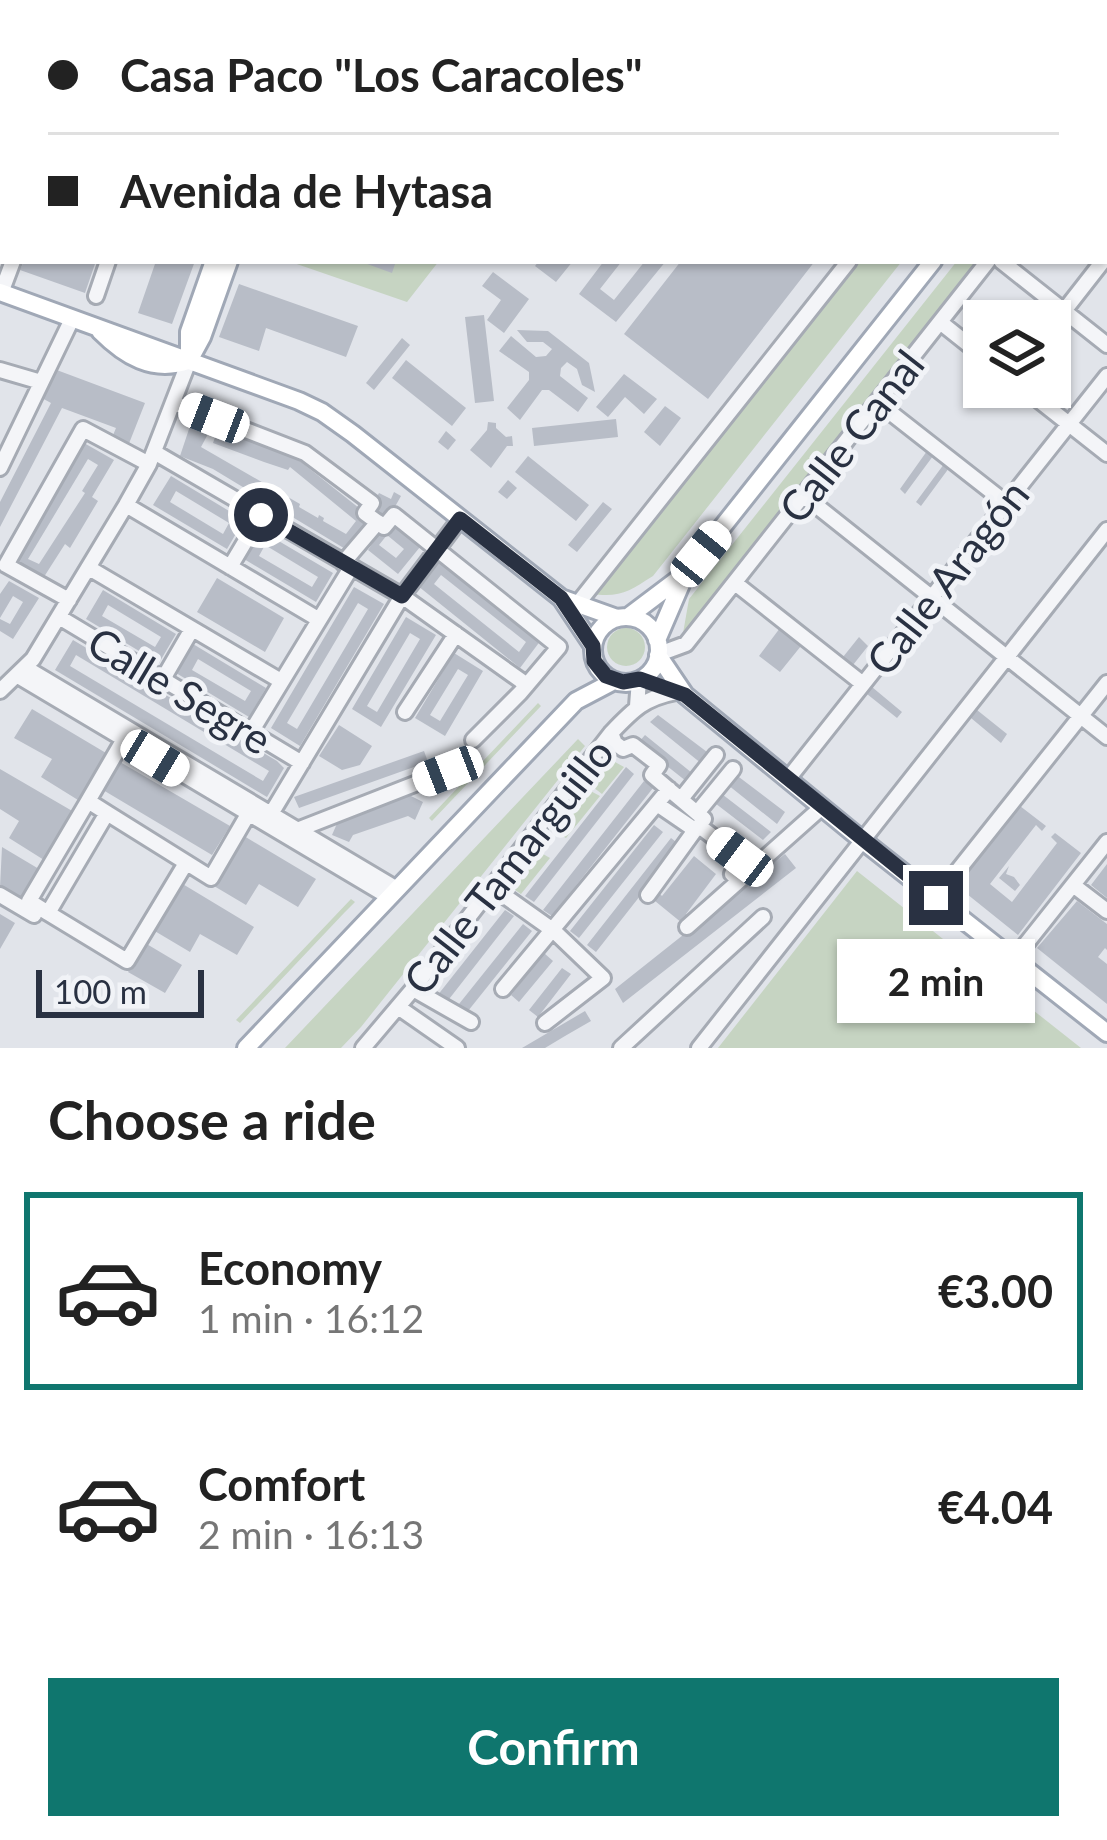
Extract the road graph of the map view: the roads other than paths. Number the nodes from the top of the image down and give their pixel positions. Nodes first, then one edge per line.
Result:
1 (12, 264) edge
2 (107, 264) edge
3 (213, 264) edge
4 (228, 264) edge
5 (847, 264) edge
6 (931, 264) edge
7 (986, 264) edge
8 (1004, 264) edge
9 (1101, 264) edge
10 (1, 292) edge
11 (96, 296) dead end
12 (1050, 300) edge
13 (1071, 302) edge
14 (1071, 317) edge
15 (72, 319) junction
16 (940, 322) junction
17 (963, 340) edge
18 (1107, 345) edge
19 (189, 361) junction
20 (0, 370) edge
21 (1107, 376) edge
22 (41, 382) junction
23 (173, 402) junction
24 (878, 402) junction
25 (1049, 408) edge
26 (1069, 424) junction
27 (1107, 454) edge
28 (151, 458) junction
29 (0, 468) edge
30 (803, 495) junction
31 (1006, 503) junction
32 (126, 505) junction
33 (261, 515) junction
34 (460, 519) junction
35 (377, 522) junction
36 (1107, 530) edge
37 (438, 549) junction
38 (347, 565) junction
39 (230, 567) junction
40 (89, 568) junction
41 (685, 574) junction
42 (735, 583) junction
43 (402, 596) junction
44 (932, 598) junction
45 (69, 600) junction
46 (570, 600) junction
47 (58, 617) junction
48 (623, 617) junction
49 (318, 620) junction
50 (192, 629) junction
51 (456, 634) junction
52 (658, 650) junction
53 (594, 653) junction
54 (1006, 657) junction
55 (22, 672) junction
56 (163, 680) junction
57 (640, 680) junction
58 (280, 681) junction
59 (614, 681) junction
60 (1107, 683) edge
61 (863, 684) junction
62 (527, 685) junction
63 (0, 691) edge
64 (681, 694) junction
65 (576, 701) junction
66 (638, 706) junction
67 (405, 712) dead end
68 (1080, 716) junction
69 (251, 732) junction
70 (611, 734) junction
71 (1107, 737) edge
72 (124, 740) junction
73 (473, 740) dead end
74 (716, 755) dead end
75 (302, 763) junction
76 (733, 769) dead end
77 (448, 771) dead end
78 (788, 779) junction
79 (675, 794) junction
80 (88, 801) junction
81 (657, 804) junction
82 (822, 807) junction
83 (252, 809) junction
84 (107, 812) junction
85 (271, 814) junction
86 (697, 823) junction
87 (297, 830) junction
88 (862, 840) junction
89 (1107, 842) edge
90 (740, 857) junction
91 (186, 863) junction
92 (755, 866) junction
93 (738, 880) junction
94 (1073, 885) junction
95 (492, 887) junction
96 (393, 893) junction
97 (0, 895) edge
98 (648, 895) dead end
99 (936, 898) junction
100 (1107, 911) edge
101 (41, 914) junction
102 (763, 917) dead end
103 (688, 927) dead end
104 (554, 931) junction
105 (1014, 959) junction
106 (616, 968) dead end
107 (603, 978) junction
108 (413, 989) junction
109 (503, 989) dead end
110 (398, 1007) junction
111 (470, 1022) dead end
112 (545, 1023) dead end
113 (1107, 1033) edge
114 (374, 1045) edge
115 (246, 1048) edge
116 (458, 1048) edge
117 (622, 1048) edge
118 (699, 1048) edge

1 - 10 street
2 - 11 street
3 - 19 main road
4 - 19 main road
5 - 46 street
6 - 41 main road
7 - 16 street, Calle Canal
8 - 12 street
9 - 13 street
10 - 15 main road
14 - 18 street
15 - 19 main road
15 - 22 street
16 - 17 street
16 - 24 street, Calle Canal
19 - 23 street
19 - 34 main road
20 - 22 street
21 - 26 street, Calle Aragón
22 - 29 street
23 - 28 street
23 - 35 street
24 - 30 street, Calle Canal
24 - 31 street
25 - 26 street
26 - 27 street
26 - 31 street, Calle Aragón
28 - 32 street
28 - 33 street
28 - 45 street
30 - 42 street, Calle Canal
30 - 44 street
31 - 44 street, Calle Aragón
32 - 39 street
32 - 40 street
33 - 38 street
33 - 39 street
34 - 37 street
34 - 46 main road
35 - 37 street
35 - 38 street
36 - 54 street
37 - 43 street
37 - 62 street
38 - 43 street
38 - 49 street
39 - 49 street
40 - 45 street
40 - 50 street
41 - 48 main road
41 - 52 main road
42 - 52 street, Calle Canal
42 - 61 street
43 - 51 street
43 - 75 street
44 - 54 street
44 - 61 street, Calle Aragón
45 - 47 street
46 - 48 main road
46 - 53 main road
47 - 55 street
47 - 56 street, Calle Segre
48 - 52 main road
48 - 53 main road
49 - 58 street
50 - 56 street
50 - 58 street
51 - 62 street
51 - 67 street
52 - 57 main road
52 - 64 main road
53 - 59 main road
53 - 65 main road
54 - 68 street
54 - 88 street
55 - 63 street
55 - 72 street
55 - 83 street
56 - 69 street, Calle Segre
57 - 59 main road
57 - 64 main road
57 - 66 street, Calle Tamarguillo
58 - 69 street
59 - 65 main road
60 - 68 street
61 - 78 street, Calle Aragón
62 - 73 street
64 - 66 street
64 - 78 main road
65 - 96 main road
66 - 70 street, Calle Tamarguillo
68 - 71 street
68 - 99 street
69 - 75 street, Calle Segre
70 - 79 street
70 - 95 street, Calle Tamarguillo
72 - 80 street
72 - 83 street
74 - 79 street
75 - 85 street
76 - 86 street
77 - 87 street
78 - 82 main road
79 - 81 street
79 - 86 street
80 - 84 street
80 - 101 street
81 - 86 street
81 - 104 street
82 - 88 main road
82 - 92 street
83 - 85 street
83 - 91 street
83 - 96 street
84 - 91 street
84 - 101 street
85 - 87 street
86 - 90 street
86 - 98 street
87 - 96 street
88 - 99 main road
88 - 118 street
89 - 94 street
90 - 92 street
90 - 93 street
91 - 101 street
92 - 93 street
93 - 103 street
94 - 100 street
94 - 105 street
95 - 104 street
95 - 108 street, Calle Tamarguillo
96 - 115 main road
97 - 101 street
99 - 105 main road
102 - 117 street
104 - 107 street
104 - 109 street
105 - 113 main road
106 - 107 street
107 - 112 street
108 - 110 street, Calle Tamarguillo
108 - 111 street
110 - 114 street, Calle Tamarguillo
110 - 116 street

